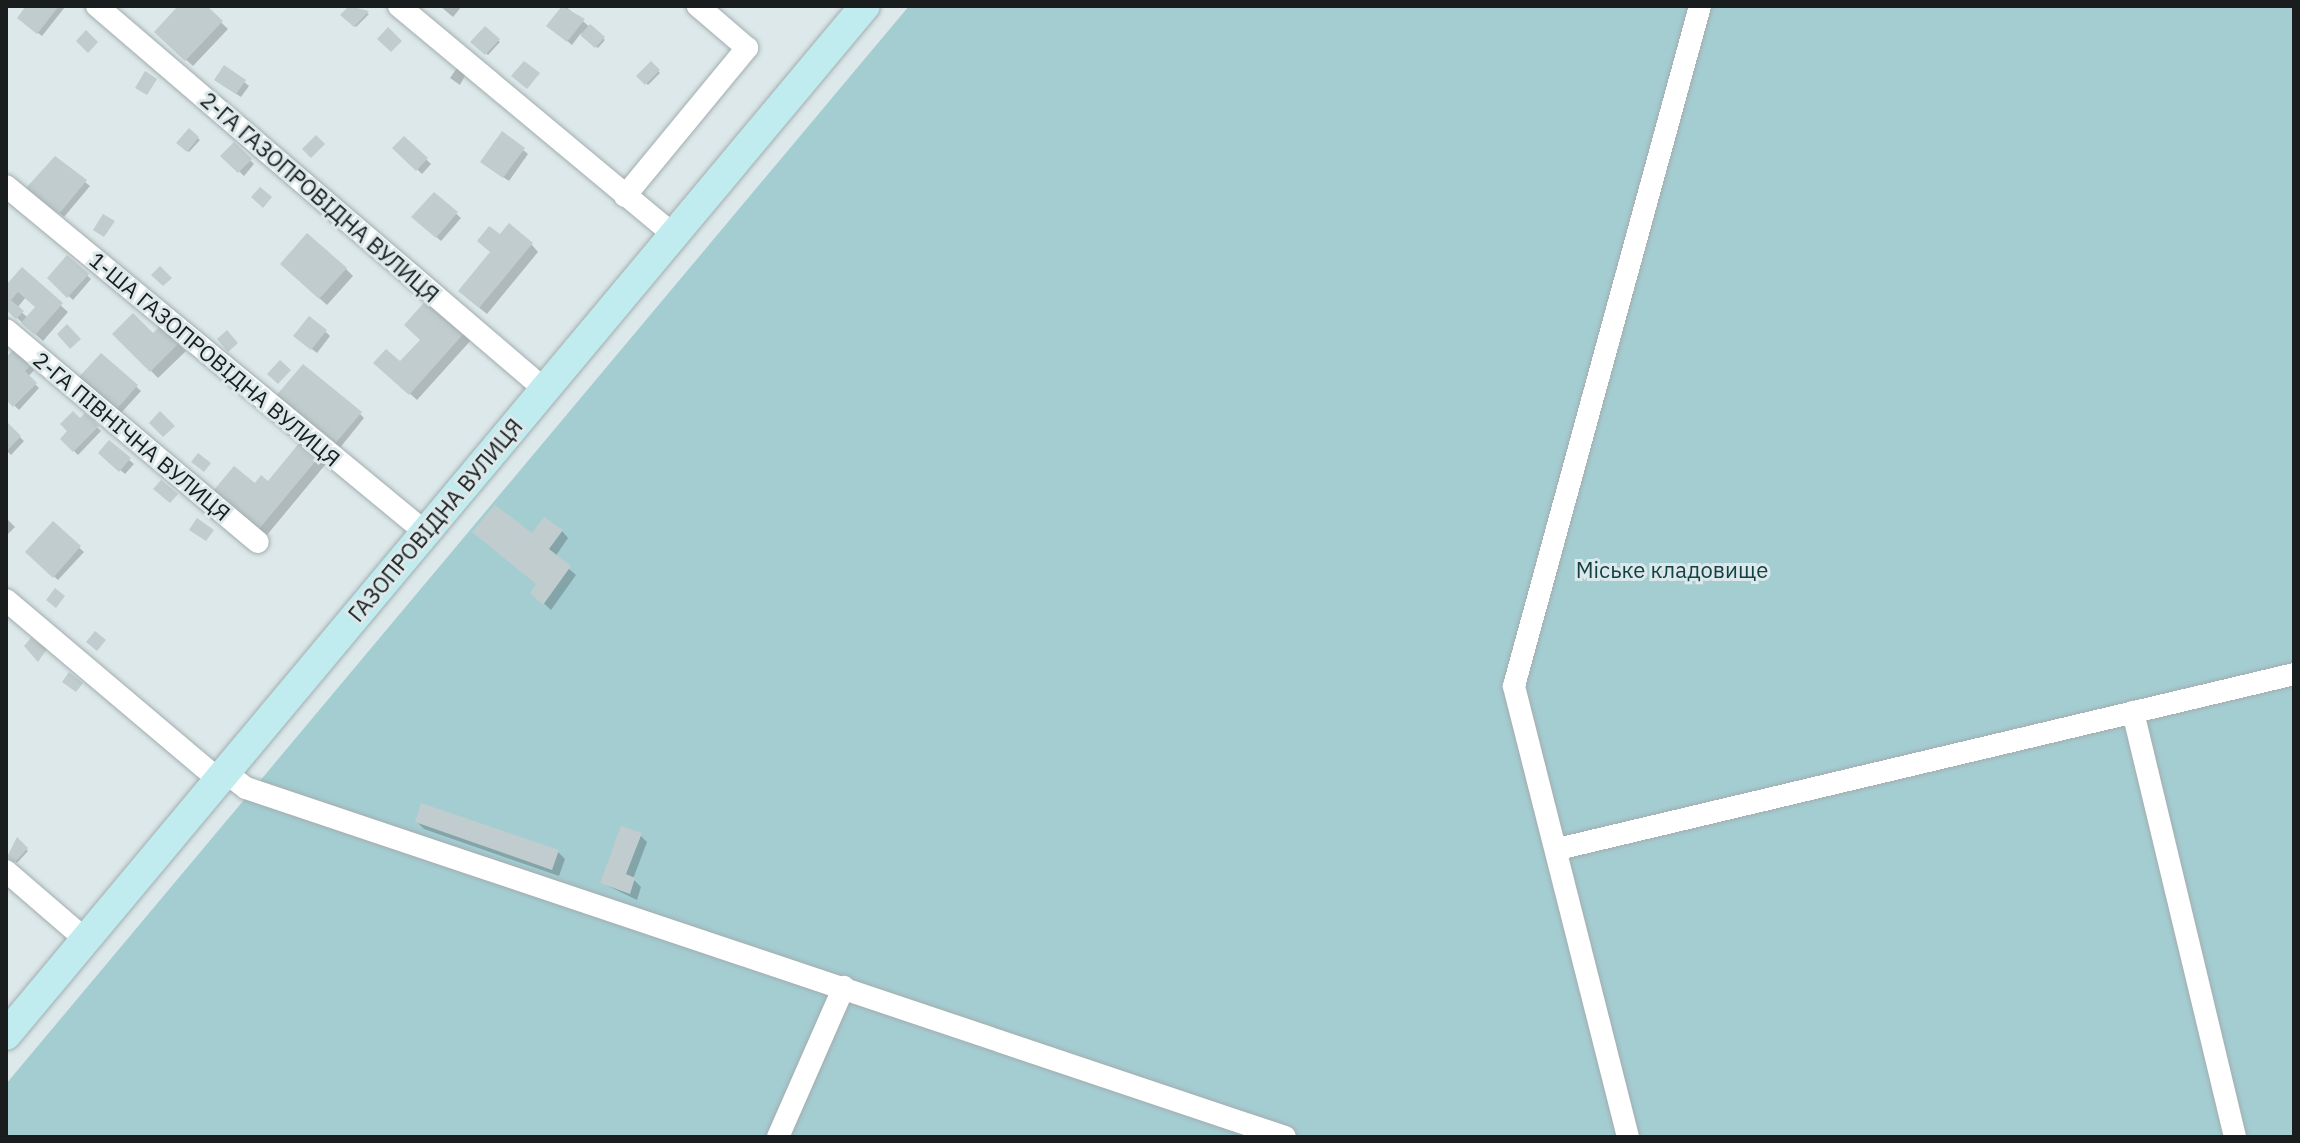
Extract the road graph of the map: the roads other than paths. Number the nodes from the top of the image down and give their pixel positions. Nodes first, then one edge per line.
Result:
1 (97, 6) edge
2 (399, 6) edge
3 (698, 6) edge
4 (865, 6) edge
5 (1700, 6) edge
6 (6, 186) edge
7 (625, 196) junction
8 (674, 235) junction
9 (9, 337) edge
10 (544, 389) junction
11 (425, 532) junction
12 (258, 542) dead end
13 (6, 600) edge
14 (2294, 674) edge
15 (2133, 712) junction
16 (223, 777) junction
17 (1558, 849) junction
18 (6, 871) edge
19 (87, 941) junction
20 (844, 987) junction
21 (6, 1035) edge
22 (778, 1137) edge
23 (1285, 1137) edge
24 (1628, 1137) edge
25 (2235, 1137) edge

1 - 10 street, 2-ГА ГАЗОПРОВІДНА ВУЛИЦЯ
2 - 7 street
3 - 7 street
4 - 8 main road, ГАЗОПРОВІДНА ВУЛИЦЯ
5 - 17 street
6 - 11 street, 1-ША ГАЗОПРОВІДНА ВУЛИЦЯ
7 - 8 street
8 - 10 main road, ГАЗОПРОВІДНА ВУЛИЦЯ
9 - 12 street, 2-ГА ПІВНІЧНА ВУЛИЦЯ
10 - 11 main road, ГАЗОПРОВІДНА ВУЛИЦЯ
11 - 16 main road, ГАЗОПРОВІДНА ВУЛИЦЯ
13 - 16 street
14 - 15 street
15 - 17 street
15 - 25 street
16 - 19 main road, ГАЗОПРОВІДНА ВУЛИЦЯ
16 - 20 street
17 - 24 street
18 - 19 street
19 - 21 main road, ГАЗОПРОВІДНА ВУЛИЦЯ
20 - 22 street
20 - 23 street

